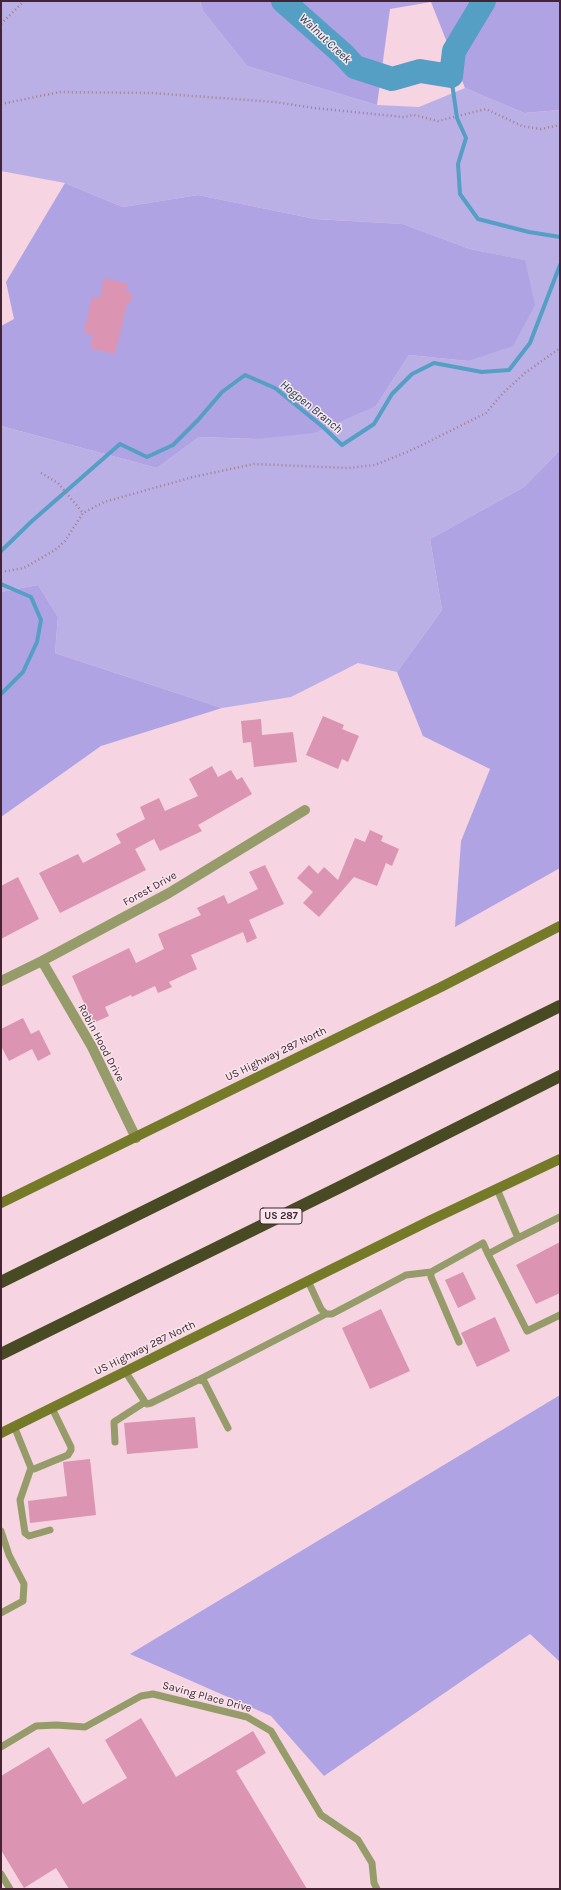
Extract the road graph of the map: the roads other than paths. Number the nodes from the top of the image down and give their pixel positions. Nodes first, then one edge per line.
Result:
1 (305, 810) dead end
2 (560, 926) edge
3 (42, 961) junction
4 (1, 981) edge
5 (560, 1006) edge
6 (560, 1076) edge
7 (136, 1138) junction
8 (560, 1159) edge
9 (497, 1189) junction
10 (1, 1203) edge
11 (560, 1217) edge
12 (518, 1238) junction
13 (488, 1254) junction
14 (431, 1272) junction
15 (308, 1281) junction
16 (1, 1282) edge
17 (326, 1314) junction
18 (560, 1315) edge
19 (459, 1342) dead end
20 (1, 1354) edge
21 (125, 1371) junction
22 (200, 1379) junction
23 (145, 1402) junction
24 (52, 1408) junction
25 (14, 1426) junction
26 (228, 1428) dead end
27 (1, 1433) edge
28 (115, 1442) dead end
29 (31, 1468) junction
30 (50, 1530) dead end
31 (1, 1531) edge
32 (1, 1613) edge
33 (1, 1747) edge
34 (1, 1874) edge
35 (10, 1889) edge
36 (377, 1889) edge

1 - 3 street, Forest Drive
2 - 7 main road, US Highway 287 North
3 - 4 street, Forest Drive
3 - 7 street, Robin Hood Drive
5 - 16 highway
6 - 20 highway, US 287
7 - 10 main road, US Highway 287 North
8 - 9 main road, US Highway 287 North
9 - 12 lane
9 - 15 main road, US Highway 287 North
11 - 12 lane
12 - 13 lane
13 - 14 lane
13 - 18 lane
14 - 17 lane
14 - 19 lane
15 - 17 lane
15 - 21 main road, US Highway 287 North
17 - 22 lane
21 - 23 lane
21 - 24 main road, US Highway 287 North
22 - 23 lane
22 - 26 lane
23 - 28 lane
24 - 25 main road, US Highway 287 North
24 - 29 lane
25 - 27 main road, US Highway 287 North
25 - 29 lane
29 - 30 lane
31 - 32 lane
33 - 36 lane, Saving Place Drive
34 - 35 lane

